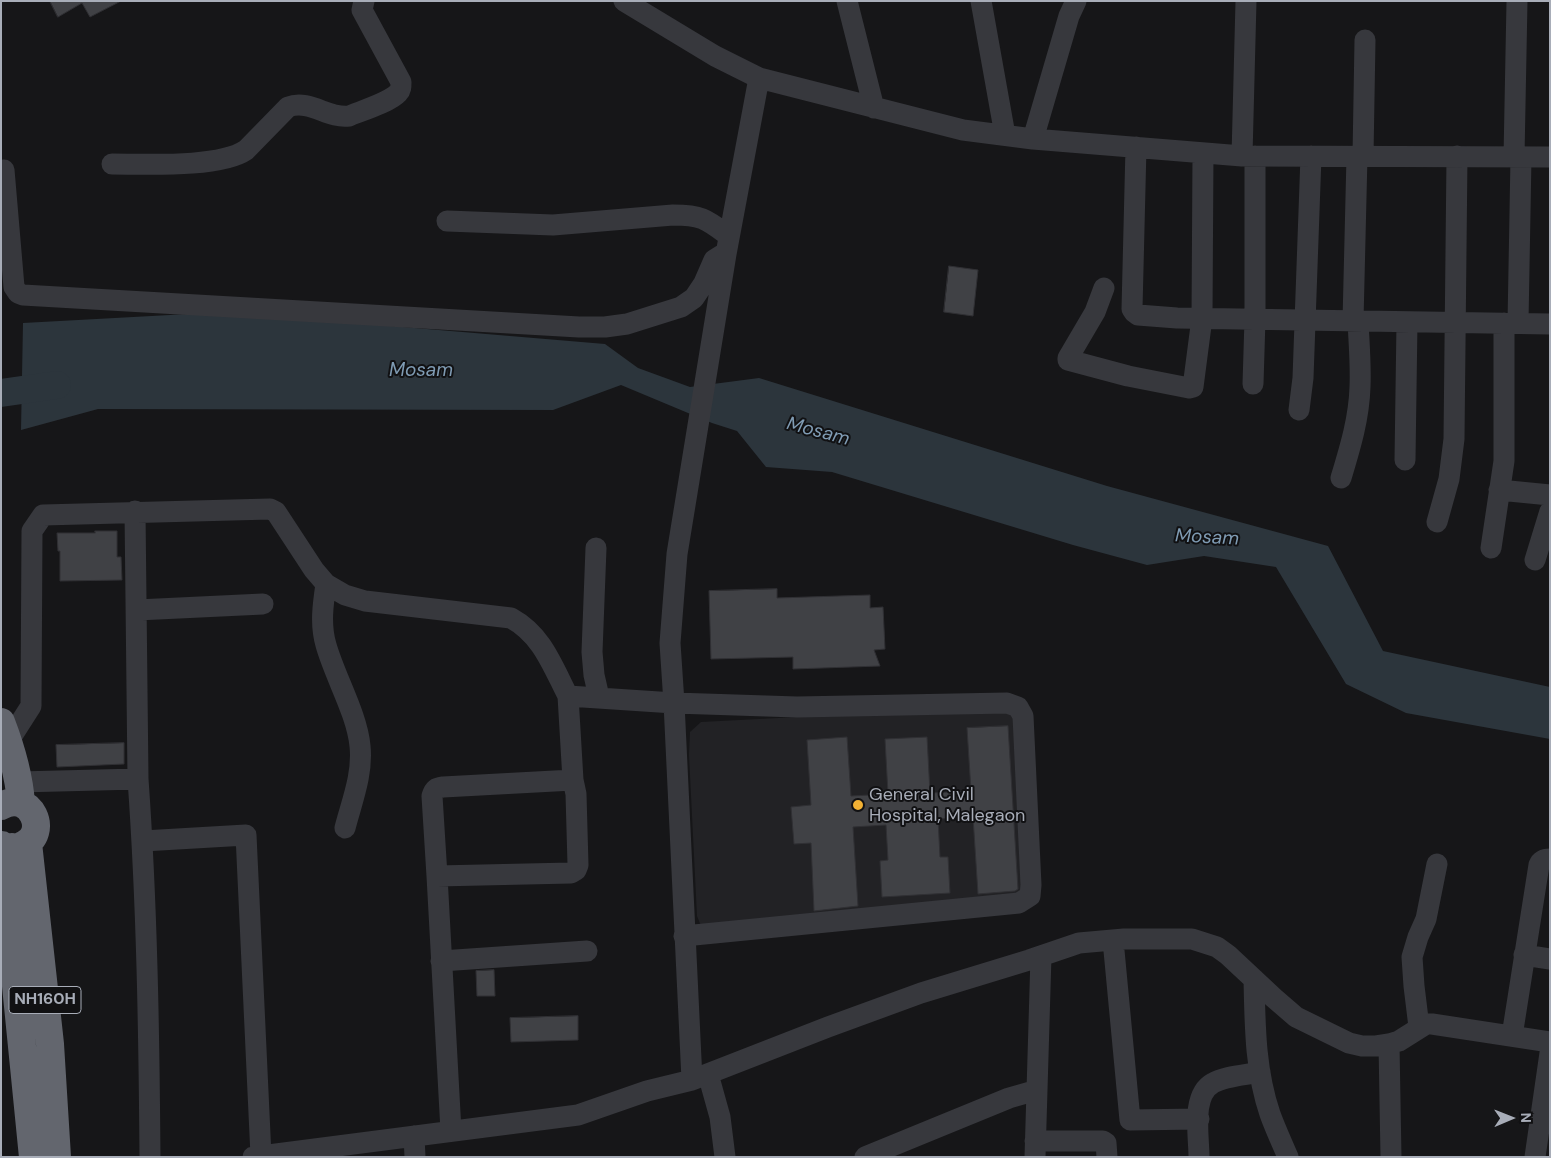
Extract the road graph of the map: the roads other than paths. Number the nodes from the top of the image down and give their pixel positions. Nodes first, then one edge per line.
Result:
1 (624, 1) edge
2 (848, 1) edge
3 (982, 1) edge
4 (1076, 1) edge
5 (1246, 1) edge
6 (1517, 1) edge
7 (362, 2) edge
8 (1365, 40) dead end
9 (759, 78) junction
10 (874, 108) junction
11 (1005, 135) junction
12 (1033, 139) junction
13 (1136, 147) junction
14 (1203, 153) junction
15 (1248, 156) junction
16 (1311, 156) junction
17 (1360, 156) junction
18 (1457, 156) junction
19 (1518, 157) junction
20 (1550, 157) edge
21 (112, 164) dead end
22 (4, 170) dead end
23 (447, 222) dead end
24 (726, 254) junction
25 (1104, 288) dead end
26 (1202, 318) junction
27 (1255, 319) junction
28 (1305, 320) junction
29 (1356, 321) junction
30 (1407, 322) junction
31 (1456, 322) junction
32 (1511, 323) junction
33 (1550, 324) edge
34 (1253, 384) dead end
35 (1299, 410) dead end
36 (1405, 460) dead end
37 (1341, 478) dead end
38 (1499, 490) junction
39 (1550, 495) edge
40 (135, 511) junction
41 (1550, 511) edge
42 (1437, 522) dead end
43 (596, 548) dead end
44 (1491, 548) dead end
45 (1535, 560) dead end
46 (326, 584) junction
47 (262, 604) dead end
48 (137, 610) junction
49 (568, 696) junction
50 (599, 698) junction
51 (674, 703) junction
52 (5, 732) edge
53 (138, 779) junction
54 (573, 780) junction
55 (14, 797) edge
56 (345, 828) dead end
57 (142, 841) junction
58 (10, 844) edge
59 (1550, 859) edge
60 (1437, 864) dead end
61 (437, 876) junction
62 (684, 936) junction
63 (1113, 940) junction
64 (587, 951) dead end
65 (1524, 955) junction
66 (1041, 956) junction
67 (1550, 959) edge
68 (441, 961) junction
69 (1254, 979) junction
70 (1419, 1027) junction
71 (1512, 1036) junction
72 (1550, 1042) edge
73 (1388, 1044) junction
74 (1550, 1053) edge
75 (1260, 1072) junction
76 (700, 1077) junction
77 (1037, 1090) junction
78 (1199, 1119) junction
79 (451, 1132) junction
80 (1541, 1145) edge
81 (414, 1146) edge
82 (1035, 1149) edge
83 (257, 1156) edge
84 (33, 1157) edge
85 (57, 1157) edge
86 (150, 1157) edge
87 (725, 1157) edge
88 (865, 1157) edge
89 (1107, 1157) edge
90 (1200, 1157) edge
91 (1288, 1157) edge
92 (1391, 1157) edge

1 - 9 street
2 - 10 street
3 - 11 street
4 - 12 street
5 - 15 street
6 - 19 street
7 - 21 street
8 - 17 street
9 - 10 street
9 - 24 street
10 - 11 street
11 - 12 street
12 - 13 street
13 - 14 street
13 - 26 street
14 - 15 street
14 - 26 street
15 - 16 street
15 - 27 street
16 - 17 street
16 - 28 street
17 - 18 street
17 - 29 street
18 - 19 street
18 - 31 street
19 - 20 street
19 - 32 street
22 - 24 street
23 - 24 street
24 - 51 street
25 - 26 street
26 - 27 street
27 - 28 street
27 - 34 street
28 - 29 street
28 - 35 street
29 - 30 street
29 - 37 street
30 - 31 street
30 - 36 street
31 - 32 street
31 - 42 street
32 - 33 street
32 - 38 street
38 - 39 street
38 - 44 street
40 - 46 street
40 - 48 street
40 - 52 street
41 - 45 street
43 - 50 street
46 - 49 street
46 - 56 street
47 - 48 street
48 - 53 street
49 - 50 street
49 - 54 street
50 - 51 street
51 - 62 street
51 - 62 street
52 - 55 highway, NH160H
53 - 55 street
53 - 57 street
54 - 61 street
54 - 61 street
55 - 58 highway, NH160H
57 - 83 street
57 - 86 street
58 - 84 highway, NH160H
58 - 85 highway, NH160H
59 - 65 street
60 - 70 street
61 - 68 street
62 - 76 street
63 - 66 street
63 - 69 street
63 - 78 street
64 - 68 street
65 - 67 street
65 - 71 street
66 - 76 street
66 - 77 street
68 - 79 street
69 - 73 street
69 - 75 street
70 - 71 street
70 - 73 street
71 - 72 street
73 - 92 street
74 - 80 street
75 - 78 street
75 - 91 street
76 - 79 street
76 - 87 street
77 - 82 street
77 - 88 street
78 - 90 street
79 - 81 street
81 - 83 street
82 - 89 street

